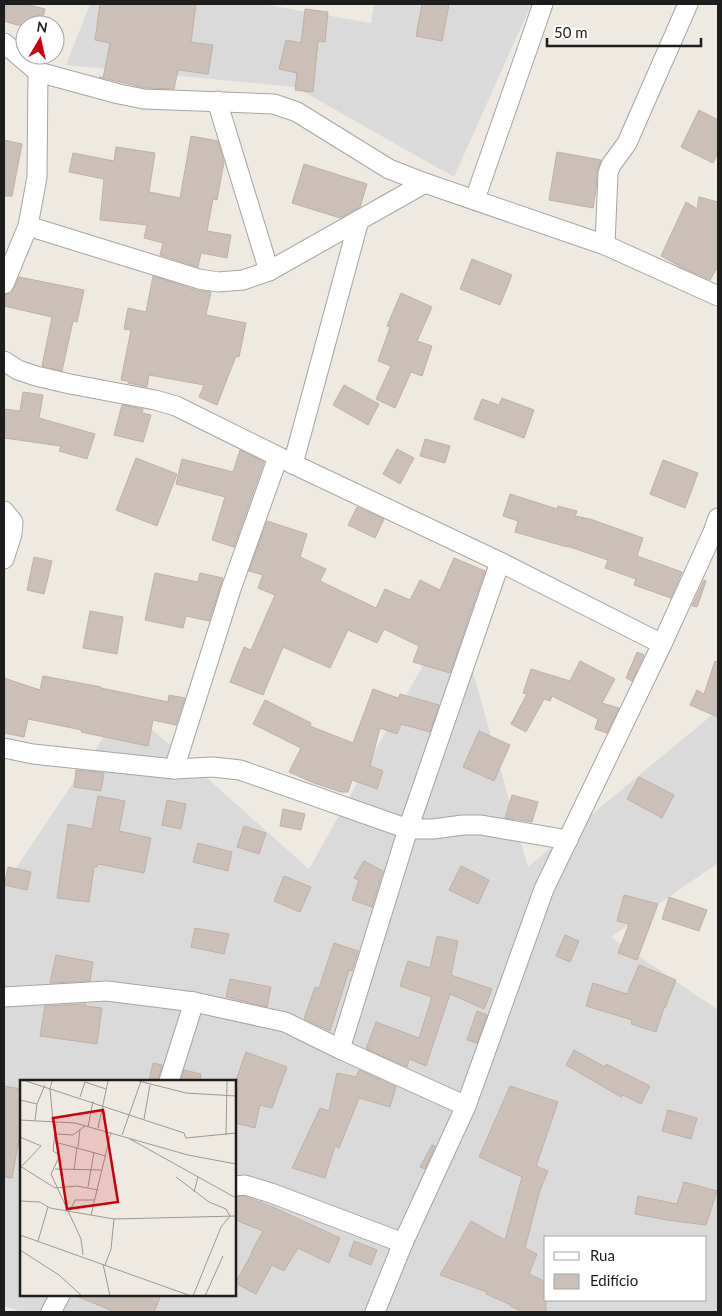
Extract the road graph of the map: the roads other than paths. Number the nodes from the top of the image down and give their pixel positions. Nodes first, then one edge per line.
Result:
1 (544, 4) edge
2 (688, 4) edge
3 (4, 43) edge
4 (38, 72) junction
5 (218, 101) junction
6 (426, 184) junction
7 (475, 200) junction
8 (359, 220) junction
9 (28, 226) junction
10 (605, 245) junction
11 (269, 271) junction
12 (4, 284) edge
13 (718, 296) edge
14 (4, 361) edge
15 (286, 460) junction
16 (4, 511) edge
17 (718, 518) edge
18 (4, 559) edge
19 (500, 562) junction
20 (662, 644) junction
21 (4, 748) edge
22 (174, 769) junction
23 (408, 829) junction
24 (568, 840) junction
25 (4, 997) edge
26 (194, 1002) junction
27 (340, 1049) junction
28 (169, 1080) edge
29 (466, 1106) junction
30 (236, 1186) edge
31 (403, 1243) junction
32 (59, 1296) edge
33 (51, 1312) edge
34 (375, 1312) edge

1 - 7 street
2 - 10 street
3 - 4 street
4 - 5 street
4 - 9 street
5 - 6 street
5 - 11 street
6 - 7 street
6 - 8 street
7 - 10 street
8 - 11 street
8 - 15 street
9 - 11 street
9 - 12 street
10 - 13 street
14 - 15 street
15 - 19 street
15 - 22 street
16 - 18 street
17 - 20 street
19 - 20 street
19 - 23 street
20 - 24 street
21 - 22 street
22 - 23 street
23 - 24 street
23 - 27 street
24 - 29 street
25 - 26 street
26 - 27 street
26 - 28 street
27 - 29 street
29 - 31 street
30 - 31 street
31 - 34 street
32 - 33 street

